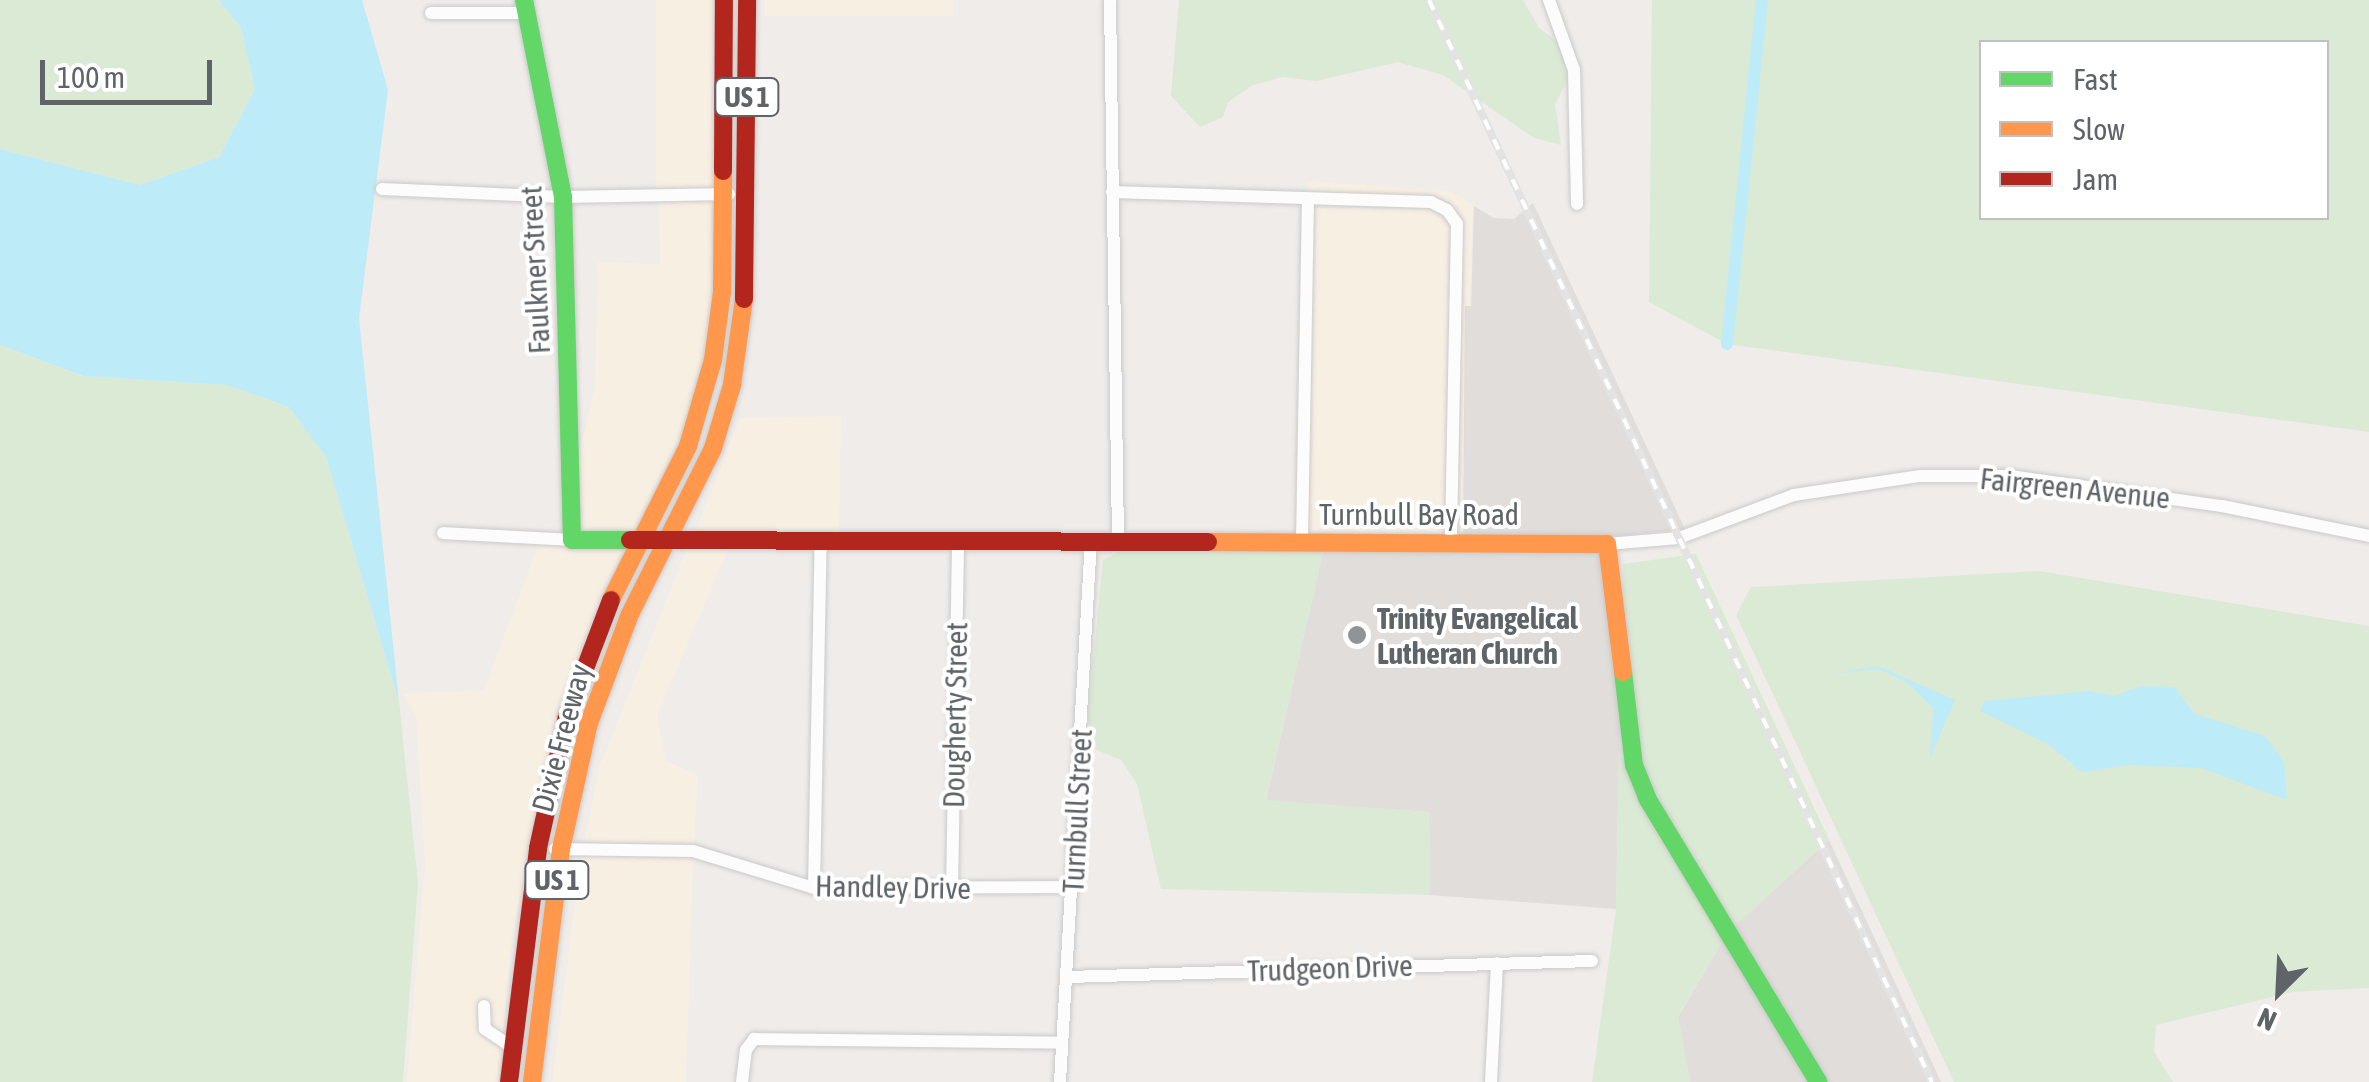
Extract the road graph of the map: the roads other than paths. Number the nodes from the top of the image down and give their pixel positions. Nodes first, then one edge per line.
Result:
1 (724, 0) edge
2 (748, 0) edge
3 (1110, 0) edge
4 (1550, 0) edge
5 (526, 6) edge
6 (431, 13) dead end
7 (382, 189) dead end
8 (1112, 192) junction
9 (723, 193) junction
10 (746, 194) junction
11 (563, 197) junction
12 (1308, 202) junction
13 (1577, 204) dead end
14 (442, 533) dead end
15 (2369, 536) edge
16 (821, 539) junction
17 (958, 539) junction
18 (1091, 539) junction
19 (1118, 539) junction
20 (572, 540) junction
21 (640, 540) junction
22 (668, 540) junction
23 (1451, 540) junction
24 (1302, 541) junction
25 (1606, 544) junction
26 (538, 848) junction
27 (561, 849) junction
28 (1074, 887) junction
29 (814, 888) junction
30 (952, 890) junction
31 (1592, 961) dead end
32 (1497, 963) junction
33 (1068, 976) junction
34 (484, 1006) dead end
35 (1062, 1043) junction
36 (513, 1048) junction
37 (508, 1082) edge
38 (532, 1082) edge
39 (742, 1082) edge
40 (1060, 1082) edge
41 (1491, 1082) edge
42 (1818, 1082) edge

1 - 9 main road, US 1
2 - 10 main road, US 1
3 - 8 street
4 - 13 street
5 - 6 street
5 - 11 main road, Faulkner Street
7 - 11 street
8 - 12 street
8 - 19 street
9 - 10 street
9 - 11 street
9 - 21 main road, US 1
10 - 22 main road, US 1
11 - 20 main road, Faulkner Street
12 - 23 street
12 - 24 street
14 - 20 street
15 - 25 street, Fairgreen Avenue
16 - 17 main road, Turnbull Bay Road
16 - 22 main road, Turnbull Bay Road
16 - 29 street
17 - 18 main road, Turnbull Bay Road
17 - 30 street, Dougherty Street
18 - 19 main road, Turnbull Bay Road
18 - 28 street, Turnbull Street
19 - 24 main road, Turnbull Bay Road
20 - 21 main road, Turnbull Bay Road
21 - 22 main road, Turnbull Bay Road
21 - 26 main road, Dixie Freeway / US 1
22 - 27 main road, Dixie Freeway / US 1
23 - 24 main road, Turnbull Bay Road
23 - 25 main road, Turnbull Bay Road
25 - 42 main road
26 - 27 street, Handley Drive
26 - 36 main road, Dixie Freeway / US 1
27 - 29 street, Handley Drive
27 - 38 main road, Dixie Freeway / US 1
28 - 30 street, Handley Drive
28 - 33 street, Turnbull Street
29 - 30 street, Handley Drive
31 - 32 street, Trudgeon Drive
32 - 33 street, Trudgeon Drive
32 - 41 street
33 - 35 street, Turnbull Street
34 - 36 street
35 - 39 street
35 - 40 street, Turnbull Street
36 - 37 main road, Dixie Freeway / US 1

